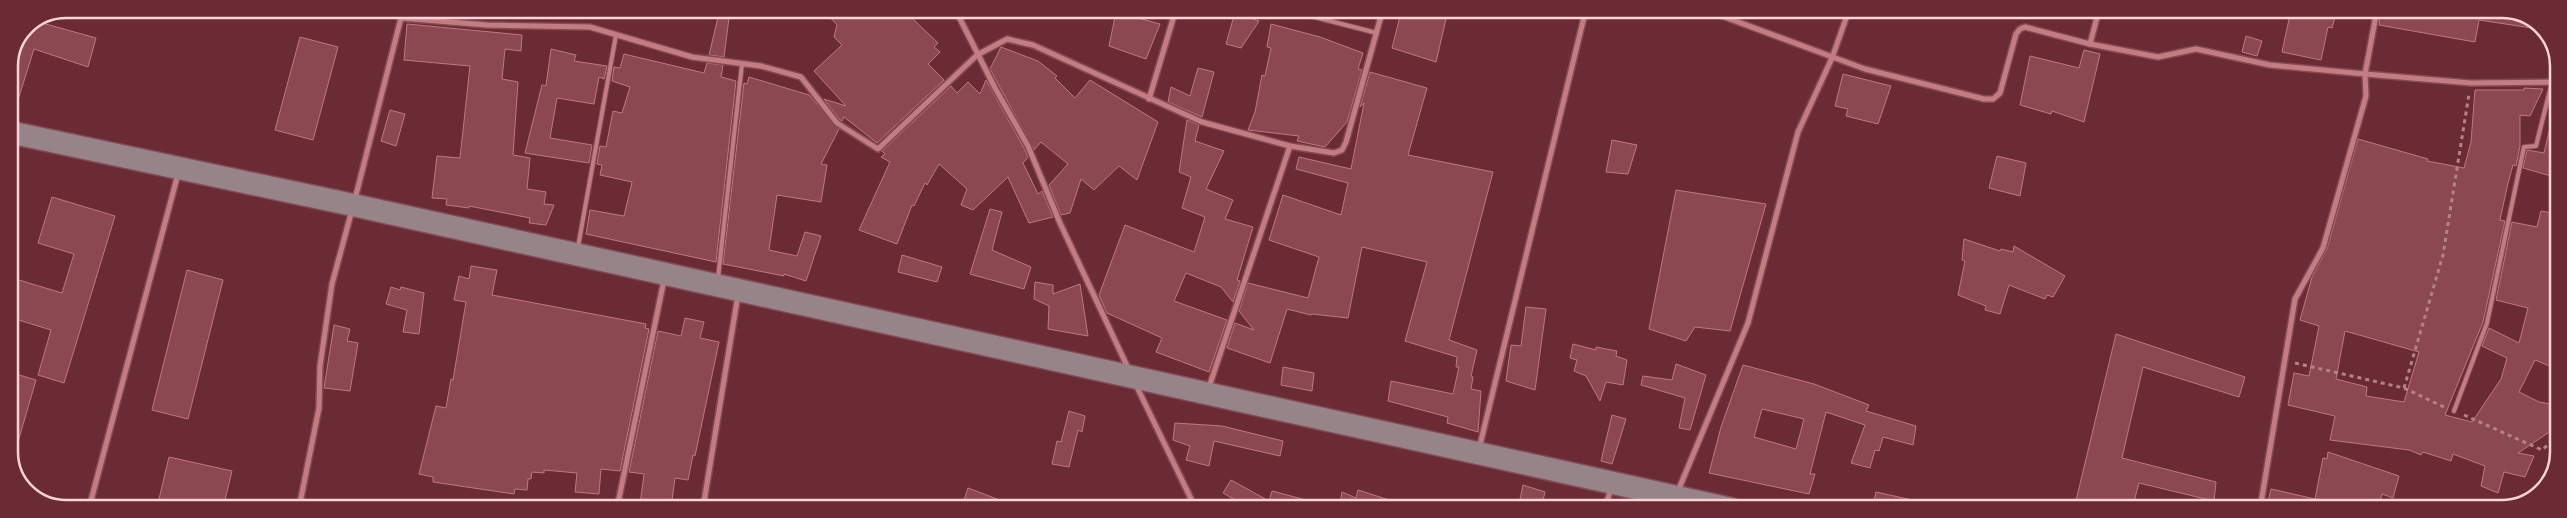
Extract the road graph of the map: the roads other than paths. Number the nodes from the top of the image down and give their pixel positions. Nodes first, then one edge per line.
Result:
1 (958, 17) edge
2 (1174, 17) edge
3 (1314, 17) edge
4 (1381, 17) edge
5 (1584, 17) edge
6 (1722, 17) edge
7 (1847, 17) edge
8 (2097, 17) edge
9 (2376, 17) edge
10 (401, 18) joint
11 (1376, 33) junction
12 (616, 35) junction
13 (2090, 44) junction
14 (977, 55) junction
15 (1832, 58) junction
16 (742, 64) junction
17 (2365, 74) junction
18 (2549, 82) edge
19 (1149, 99) junction
20 (2549, 102) edge
21 (18, 134) edge
22 (1290, 146) junction
23 (180, 168) junction
24 (353, 205) junction
25 (576, 255) junction
26 (665, 275) junction
27 (728, 288) junction
28 (1132, 376) junction
29 (1208, 393) junction
30 (2454, 411) road end
31 (1478, 452) junction
32 (1613, 482) junction
33 (1675, 497) junction
34 (91, 500) edge
35 (301, 500) edge
36 (619, 500) edge
37 (704, 500) edge
38 (1192, 500) edge
39 (1607, 500) edge
40 (1689, 500) edge
41 (2262, 500) edge

1 - 14 street
2 - 19 street
3 - 11 lane
4 - 11 street
5 - 31 street
6 - 15 street
7 - 15 street
8 - 13 street
9 - 17 street
10 - 12 street
10 - 24 street
11 - 22 street
12 - 16 street
12 - 25 lane
13 - 15 street
13 - 17 street
14 - 16 street
14 - 19 street
14 - 28 street
15 - 33 street
16 - 27 lane
17 - 18 street
17 - 41 street
19 - 22 street
20 - 30 lane
21 - 23 main road
22 - 29 street
23 - 24 main road
23 - 34 street
24 - 25 main road
24 - 35 street
25 - 26 main road
26 - 27 main road
26 - 36 street
27 - 28 main road
27 - 37 street
28 - 29 main road
28 - 38 street
29 - 31 main road
31 - 32 main road
32 - 33 main road
32 - 39 street
33 - 40 main road

